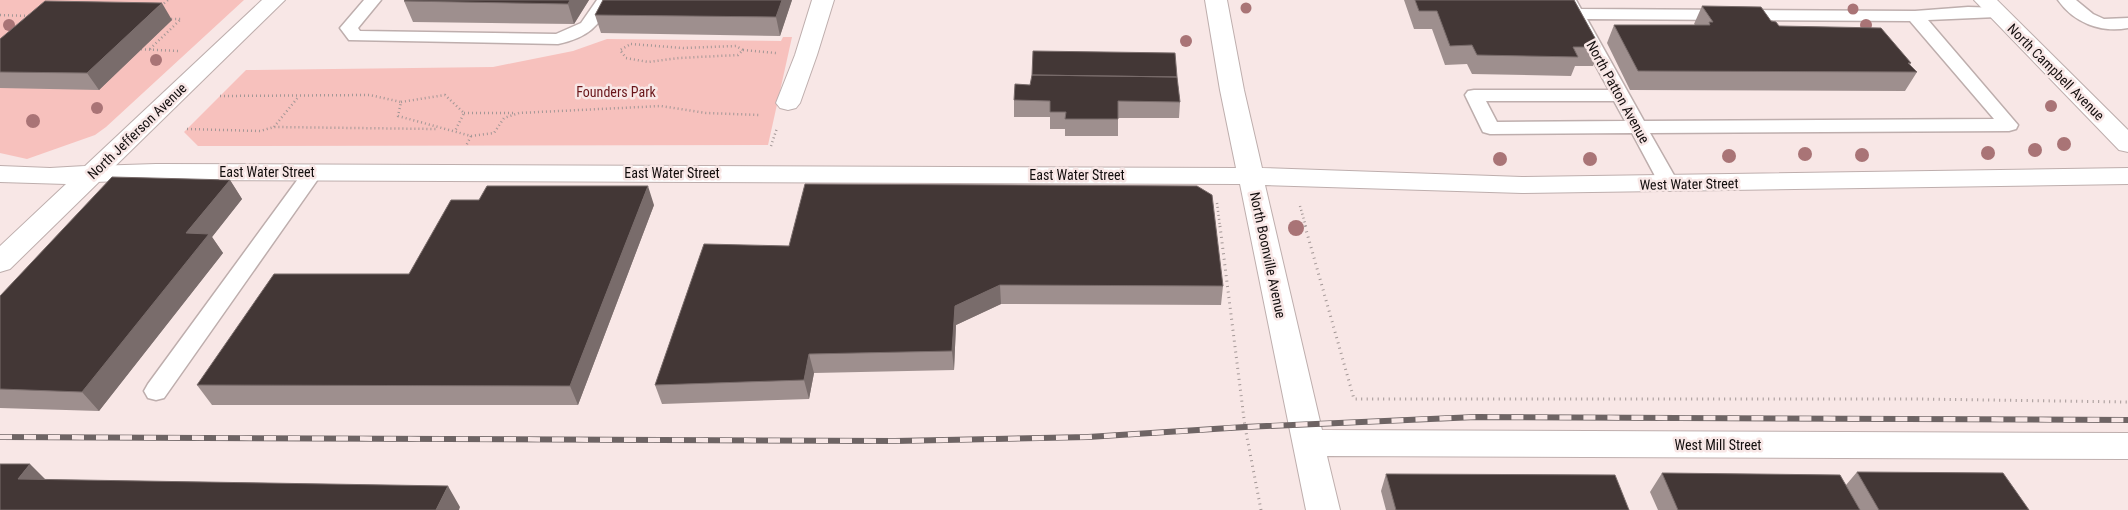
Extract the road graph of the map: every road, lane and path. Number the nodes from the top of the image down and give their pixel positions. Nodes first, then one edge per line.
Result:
1 (168, 0) edge
2 (274, 0) edge
3 (373, 0) edge
4 (605, 0) edge
5 (823, 0) edge
6 (1216, 0) edge
7 (2066, 0) edge
8 (1991, 6) edge
9 (1572, 7) edge
10 (155, 13) edge
11 (0, 15) edge
12 (1915, 16) junction
13 (164, 19) dead end
14 (29, 21) edge
15 (2128, 22) edge
16 (130, 49) edge
17 (150, 50) junction
18 (743, 50) junction
19 (179, 51) dead end
20 (806, 55) junction
21 (220, 96) dead end
22 (299, 96) junction
23 (1620, 96) junction
24 (401, 102) junction
25 (788, 102) dead end
26 (464, 113) junction
27 (519, 113) junction
28 (762, 115) dead end
29 (1637, 127) junction
30 (274, 128) junction
31 (441, 129) junction
32 (187, 130) dead end
33 (776, 130) dead end
34 (456, 131) junction
35 (471, 136) junction
36 (772, 143) dead end
37 (2128, 144) edge
38 (464, 150) dead end
39 (313, 172) junction
40 (0, 174) edge
41 (93, 174) junction
42 (1251, 176) junction
43 (2128, 176) edge
44 (1669, 184) junction
45 (1216, 197) dead end
46 (1298, 199) dead end
47 (0, 262) edge
48 (156, 391) dead end
49 (2128, 402) edge
50 (1309, 444) junction
51 (2128, 446) edge
52 (1260, 510) edge
53 (1323, 510) edge

1 - 10 path
2 - 41 street, North Jefferson Avenue
3 - 4 lane
5 - 20 street
6 - 42 street, North Boonville Avenue
7 - 15 lane
8 - 12 lane
8 - 37 street, North Campbell Avenue
9 - 12 lane
9 - 23 lane, North Patton Avenue
11 - 14 path
12 - 29 lane
13 - 17 path
16 - 17 path
17 - 19 path
18 - 18 path
18 - 20 path
20 - 25 street
21 - 22 path
22 - 24 path
22 - 30 path
23 - 29 lane, North Patton Avenue
23 - 29 lane
24 - 26 path
24 - 31 path
26 - 27 path
26 - 34 path
27 - 28 path
27 - 35 path
29 - 44 lane, North Patton Avenue
30 - 31 path
30 - 32 path
31 - 34 path
33 - 36 path
34 - 35 path
35 - 38 path
39 - 41 street, East Water Street
39 - 42 street, East Water Street
39 - 48 lane
40 - 41 street, East Water Street
41 - 47 street, North Jefferson Avenue
42 - 44 street, West Water Street
42 - 50 street, North Boonville Avenue
43 - 44 street, West Water Street
45 - 52 path
46 - 49 path
50 - 51 street, West Mill Street
50 - 53 street, North Boonville Avenue

